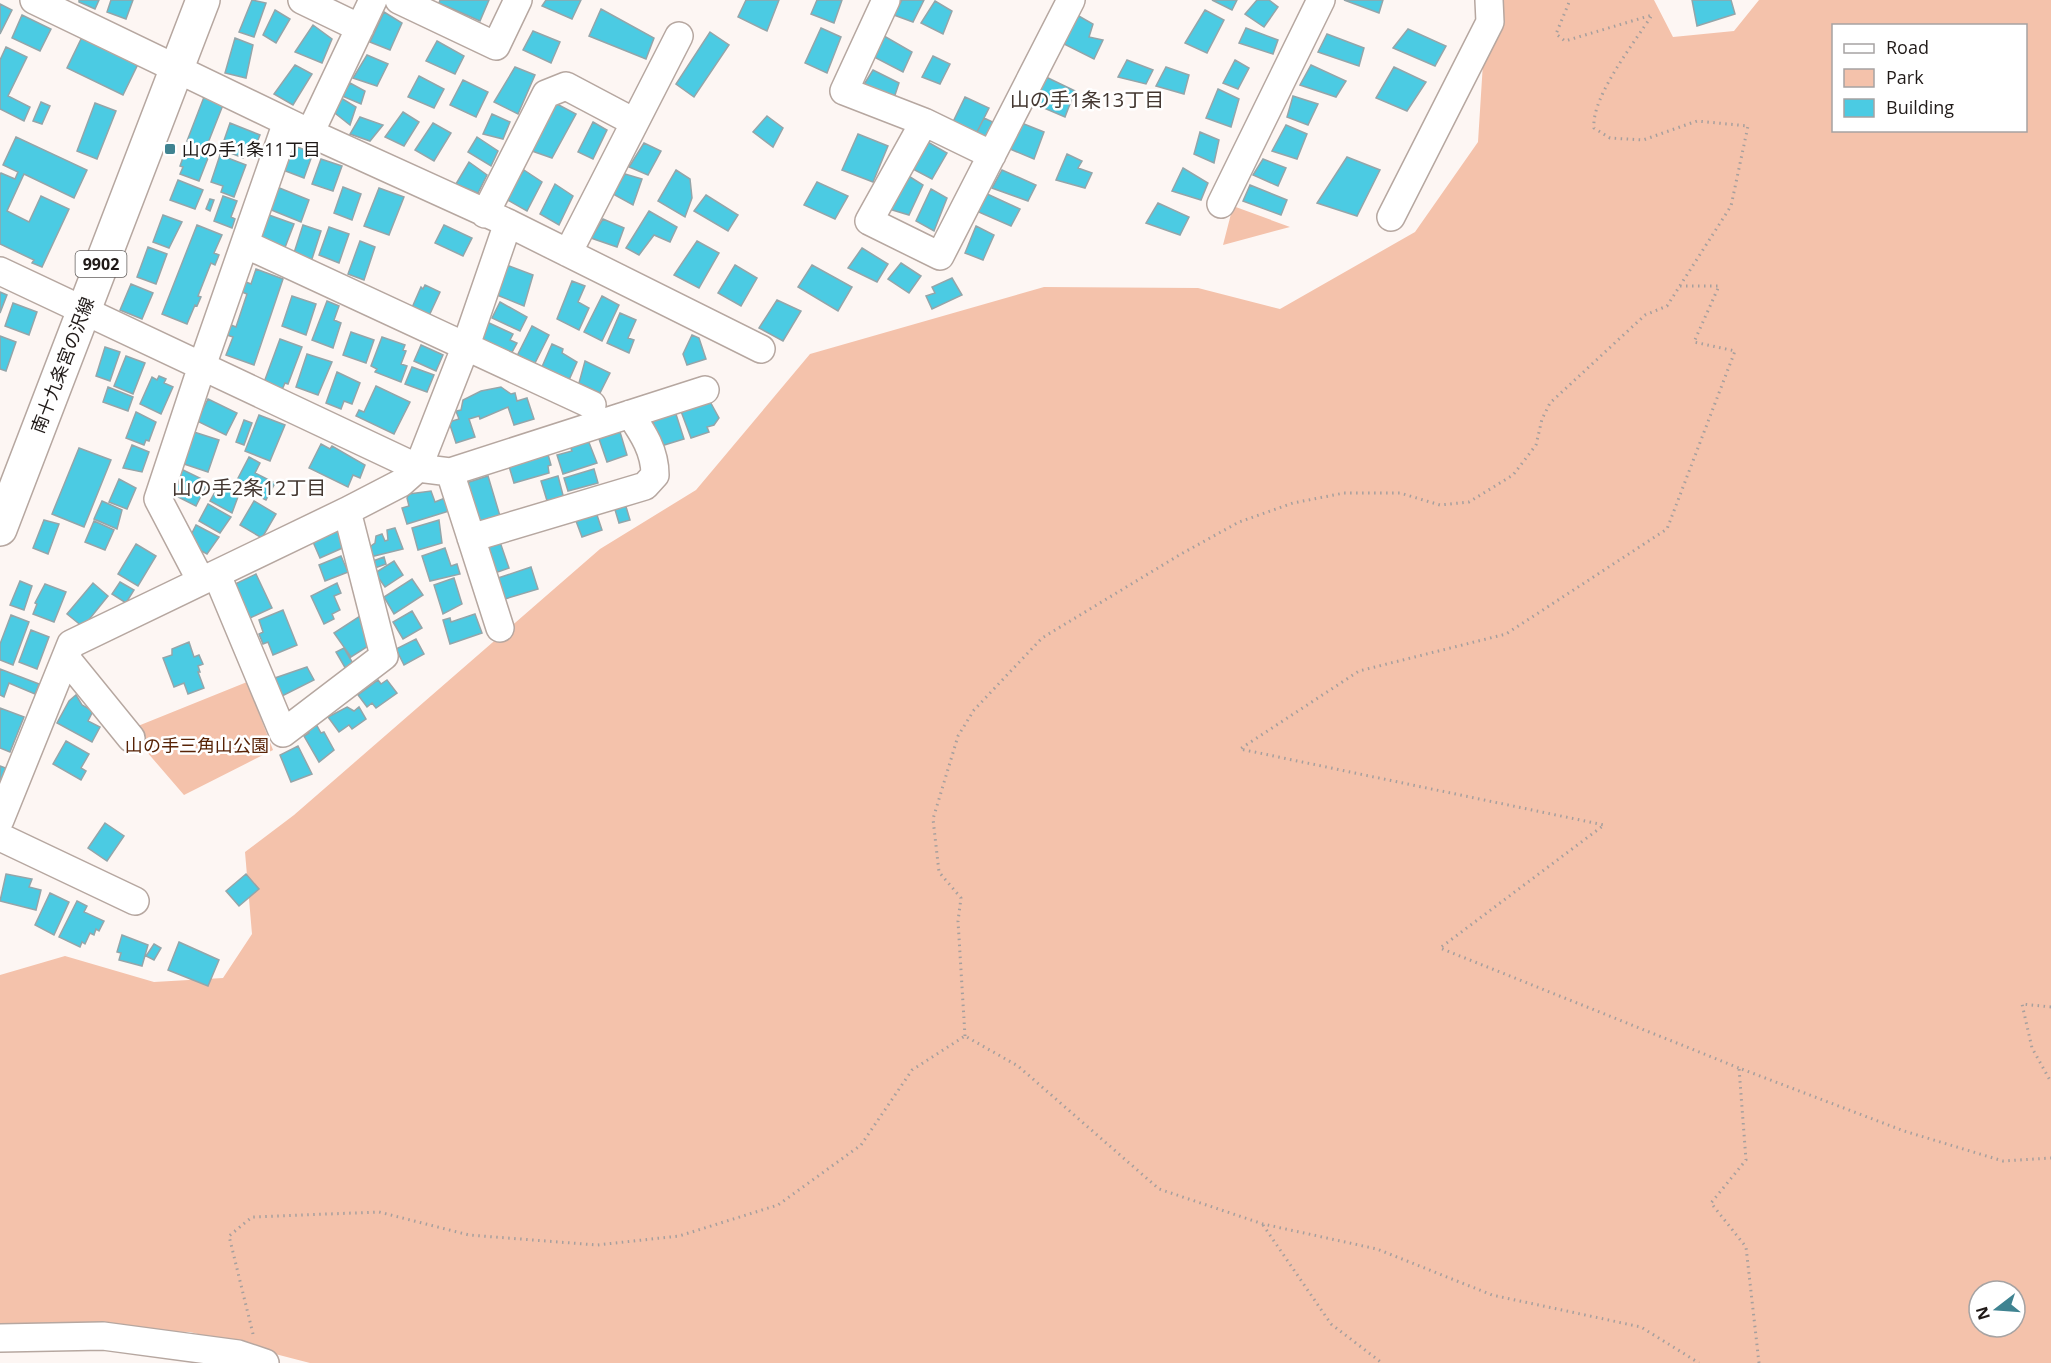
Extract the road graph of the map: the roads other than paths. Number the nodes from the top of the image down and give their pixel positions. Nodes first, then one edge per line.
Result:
1 (202, 0) edge
2 (302, 0) edge
3 (373, 0) edge
4 (399, 0) edge
5 (518, 0) edge
6 (886, 0) edge
7 (1071, 0) edge
8 (1321, 0) edge
9 (1489, 0) edge
10 (45, 2) edge
11 (360, 28) junction
12 (679, 36) dead end
13 (176, 67) junction
14 (634, 122) junction
15 (924, 122) junction
16 (299, 127) junction
17 (992, 155) junction
18 (1221, 204) dead end
19 (1391, 217) dead end
20 (497, 218) junction
21 (244, 244) junction
22 (568, 252) junction
23 (0, 271) edge
24 (84, 309) junction
25 (465, 348) junction
26 (761, 349) dead end
27 (202, 366) junction
28 (705, 390) dead end
29 (592, 405) dead end
30 (630, 414) junction
31 (418, 468) junction
32 (450, 472) junction
33 (347, 511) junction
34 (0, 529) edge
35 (471, 538) junction
36 (209, 578) junction
37 (500, 628) dead end
38 (66, 658) junction
39 (131, 738) dead end
40 (0, 820) edge
41 (0, 837) edge
42 (135, 901) dead end
43 (0, 1338) edge
44 (262, 1362) edge

1 - 13 main road, 南十九条宮の沢線 / 9902
2 - 11 street
3 - 11 street
4 - 5 street
6 - 15 street
7 - 17 street
8 - 18 street
9 - 19 street
10 - 13 street
11 - 16 street
12 - 14 street
13 - 16 street
13 - 24 main road, 南十九条宮の沢線 / 9902
14 - 20 street
14 - 22 street
15 - 17 street
15 - 17 street
16 - 20 street
16 - 21 street
20 - 22 street
20 - 25 street
21 - 25 street
21 - 27 street
22 - 26 street
23 - 24 street
24 - 27 street
24 - 34 main road, 南十九条宮の沢線 / 9902
25 - 29 street
25 - 31 street
27 - 31 street
27 - 36 street
28 - 30 street
30 - 32 street
30 - 35 street
31 - 32 street
31 - 33 street
32 - 35 street
33 - 36 street
33 - 36 street
35 - 37 street
36 - 38 street
38 - 39 street
38 - 40 street
41 - 42 street
43 - 44 street

